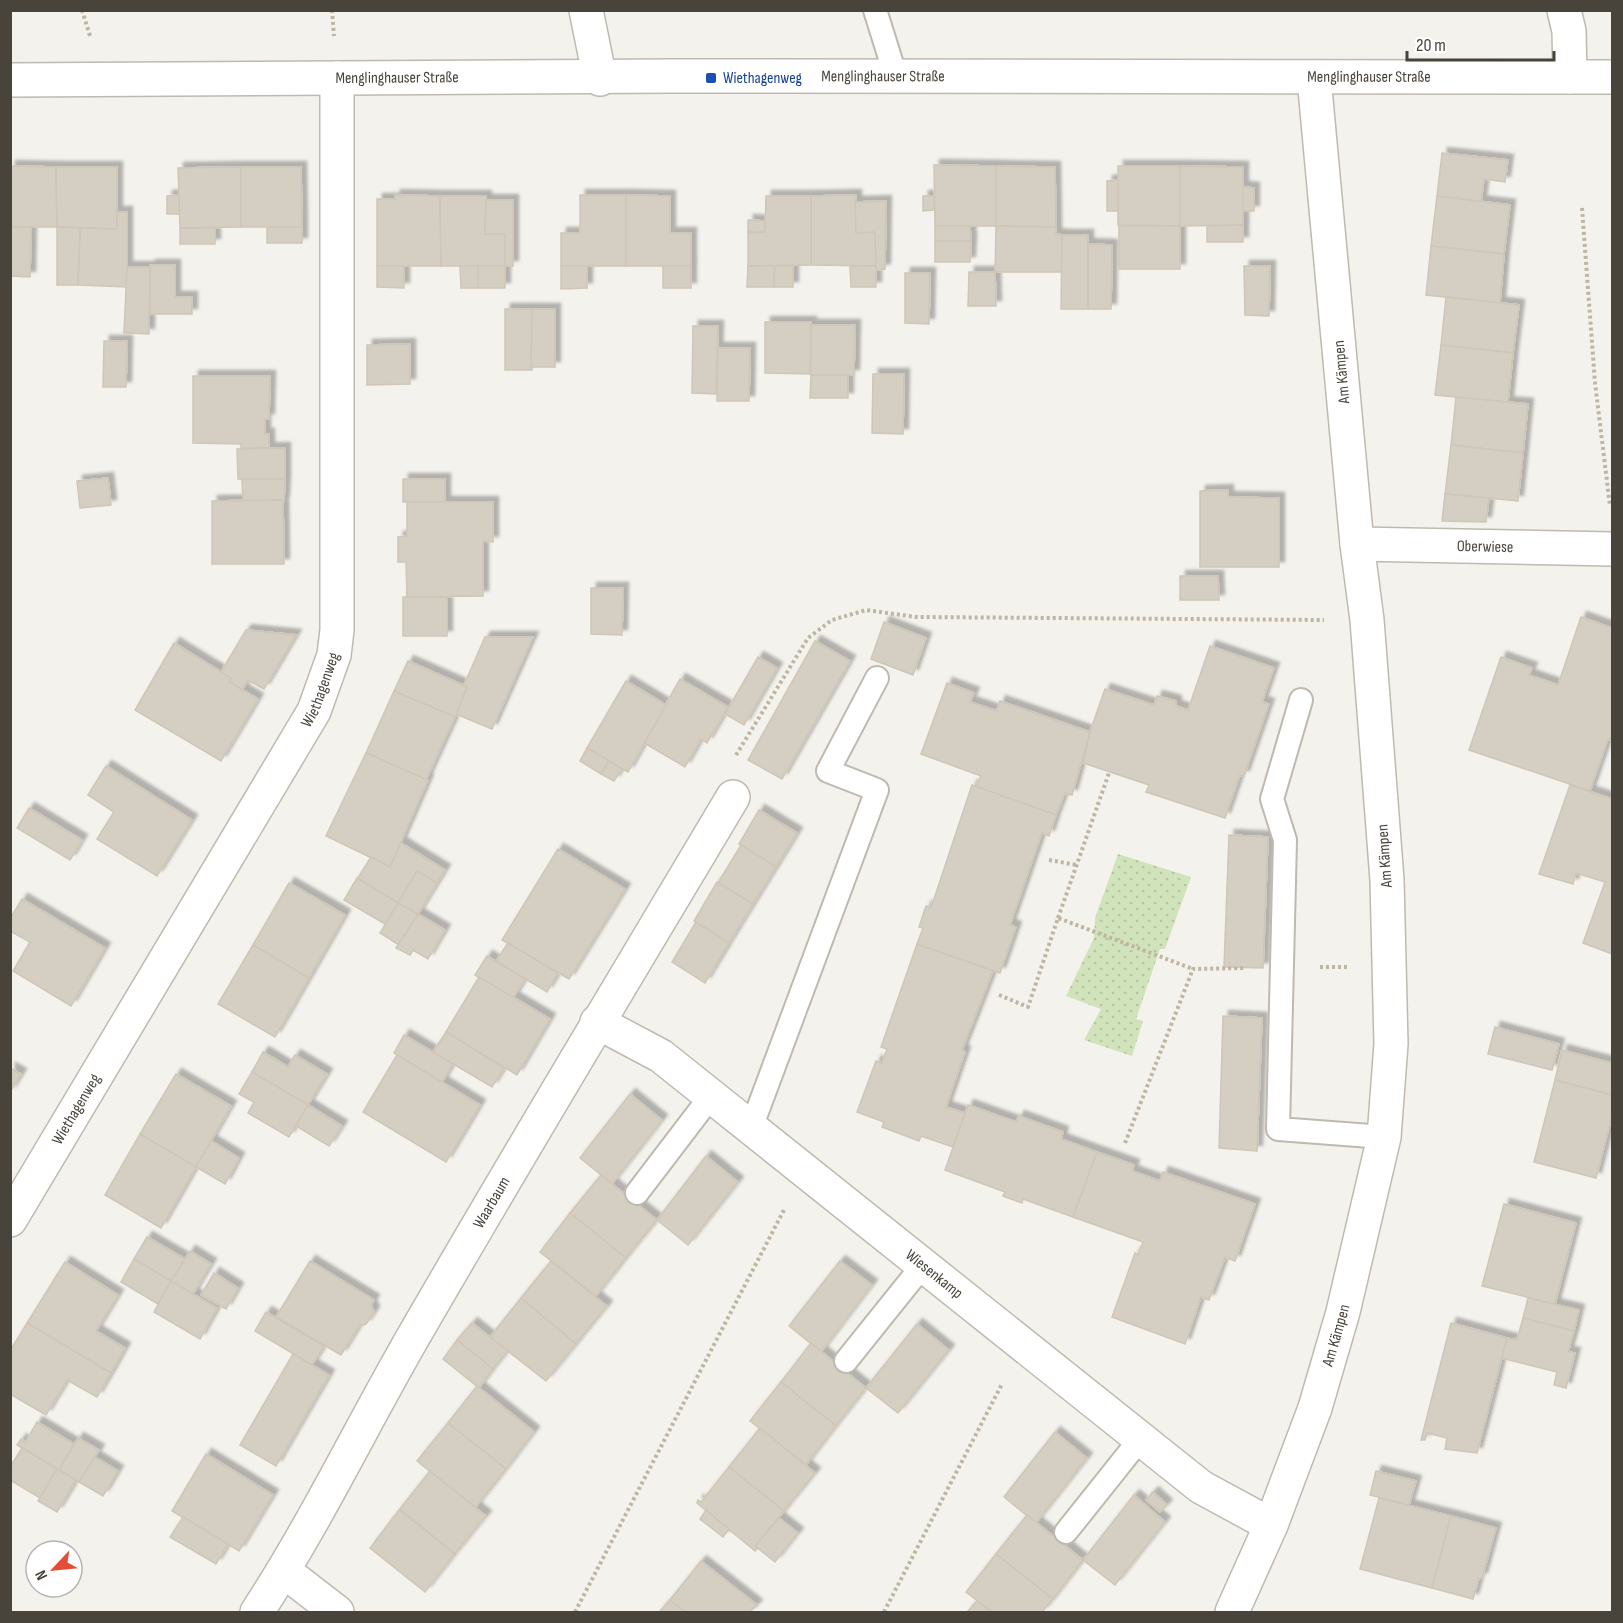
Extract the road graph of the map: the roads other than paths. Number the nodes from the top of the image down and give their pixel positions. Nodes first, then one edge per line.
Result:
1 (586, 10) edge
2 (874, 10) edge
3 (1564, 10) edge
4 (896, 77) junction
5 (1570, 77) junction
6 (1612, 77) edge
7 (337, 78) junction
8 (1314, 78) junction
9 (600, 79) junction
10 (10, 80) edge
11 (1357, 544) junction
12 (1612, 549) edge
13 (877, 678) dead end
14 (1301, 700) dead end
15 (733, 797) road end
16 (597, 1022) junction
17 (711, 1096) junction
18 (750, 1128) junction
19 (1384, 1137) junction
20 (637, 1193) dead end
21 (10, 1221) edge
22 (923, 1265) junction
23 (846, 1361) dead end
24 (1141, 1438) junction
25 (1271, 1525) junction
26 (1066, 1532) dead end
27 (284, 1571) junction
28 (257, 1612) edge
29 (337, 1612) edge
30 (1232, 1612) edge

1 - 9 street
2 - 4 lane
3 - 5 street
4 - 8 street, Menglinghauser Straße
4 - 9 street, Menglinghauser Straße
5 - 6 street, Menglinghauser Straße
5 - 8 street, Menglinghauser Straße
7 - 9 street, Menglinghauser Straße
7 - 10 street, Menglinghauser Straße
7 - 21 street, Wiethagenweg
8 - 11 street, Am Kämpen
11 - 12 street, Oberwiese
11 - 19 street, Am Kämpen
13 - 18 lane
14 - 19 lane
15 - 16 street, Waarbaum
16 - 17 street, Wiesenkamp
16 - 27 street, Waarbaum
17 - 18 street, Wiesenkamp
17 - 20 lane
18 - 22 street, Wiesenkamp
19 - 25 street, Am Kämpen
22 - 23 lane
22 - 24 street, Wiesenkamp
24 - 25 street, Wiesenkamp
24 - 26 lane
25 - 30 street, Am Kämpen
27 - 28 street, Waarbaum
27 - 29 street

